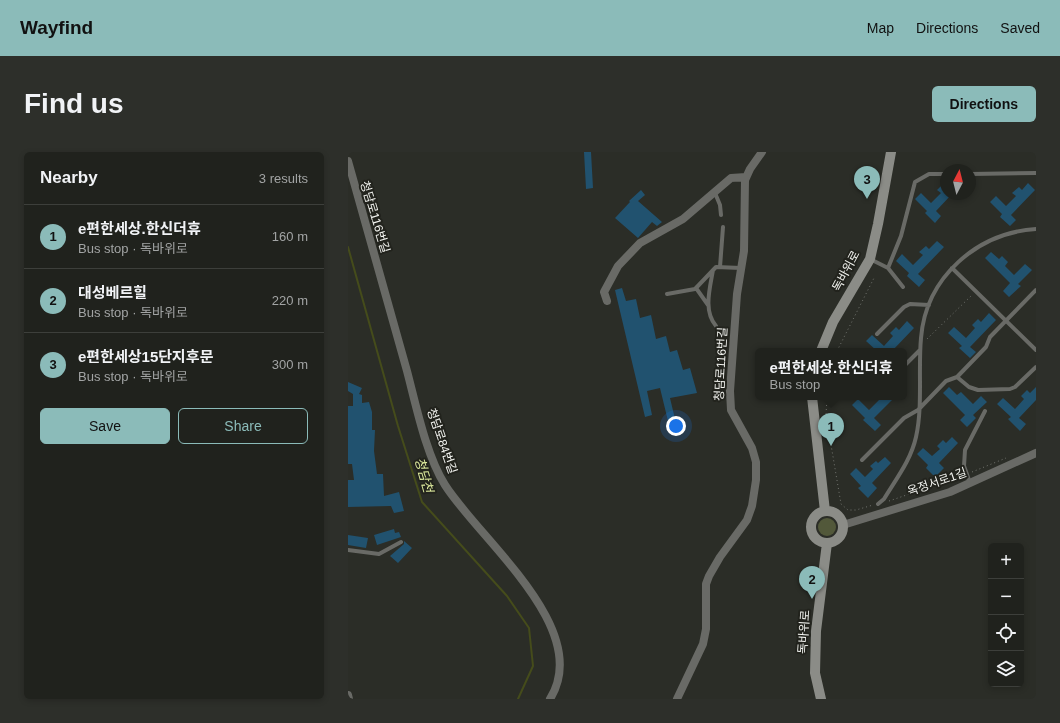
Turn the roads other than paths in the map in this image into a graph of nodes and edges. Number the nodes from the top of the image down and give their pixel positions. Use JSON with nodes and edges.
{"nodes":[{"id":1,"x":762,"y":152,"type":"edge"},
{"id":2,"x":891,"y":152,"type":"edge"},
{"id":3,"x":348,"y":161,"type":"edge"},
{"id":4,"x":348,"y":169,"type":"edge"},
{"id":5,"x":1036,"y":172,"type":"edge"},
{"id":6,"x":940,"y":174,"type":"edge"},
{"id":7,"x":976,"y":174,"type":"edge"},
{"id":8,"x":746,"y":176,"type":"junction"},
{"id":9,"x":714,"y":192,"type":"junction"},
{"id":10,"x":721,"y":215,"type":"dead end"},
{"id":11,"x":723,"y":227,"type":"dead end"},
{"id":12,"x":1036,"y":230,"type":"edge"},
{"id":13,"x":870,"y":259,"type":"junction"},
{"id":14,"x":720,"y":266,"type":"junction"},
{"id":15,"x":742,"y":268,"type":"junction"},
{"id":16,"x":888,"y":268,"type":"junction"},
{"id":17,"x":952,"y":268,"type":"junction"},
{"id":18,"x":713,"y":270,"type":"junction"},
{"id":19,"x":380,"y":272,"type":"junction"},
{"id":20,"x":903,"y":287,"type":"dead end"},
{"id":21,"x":696,"y":288,"type":"junction"},
{"id":22,"x":1036,"y":290,"type":"edge"},
{"id":23,"x":667,"y":294,"type":"dead end"},
{"id":24,"x":607,"y":301,"type":"dead end"},
{"id":25,"x":708,"y":305,"type":"junction"},
{"id":26,"x":930,"y":305,"type":"junction"},
{"id":27,"x":1006,"y":321,"type":"junction"},
{"id":28,"x":716,"y":326,"type":"dead end"},
{"id":29,"x":877,"y":334,"type":"dead end"},
{"id":30,"x":823,"y":348,"type":"edge"},
{"id":31,"x":920,"y":350,"type":"junction"},
{"id":32,"x":1036,"y":350,"type":"edge"},
{"id":33,"x":907,"y":363,"type":"edge"},
{"id":34,"x":1036,"y":367,"type":"edge"},
{"id":35,"x":957,"y":377,"type":"junction"},
{"id":36,"x":812,"y":400,"type":"edge"},
{"id":37,"x":918,"y":410,"type":"junction"},
{"id":38,"x":985,"y":411,"type":"dead end"},
{"id":39,"x":1036,"y":453,"type":"edge"},
{"id":40,"x":862,"y":460,"type":"dead end"},
{"id":41,"x":970,"y":483,"type":"junction"},
{"id":42,"x":878,"y":504,"type":"road end"},
{"id":43,"x":825,"y":511,"type":"junction"},
{"id":44,"x":843,"y":525,"type":"junction"},
{"id":45,"x":400,"y":542,"type":"dead end"},
{"id":46,"x":827,"y":543,"type":"junction"},
{"id":47,"x":348,"y":550,"type":"edge"},
{"id":48,"x":348,"y":695,"type":"edge"},
{"id":49,"x":349,"y":699,"type":"edge"},
{"id":50,"x":550,"y":699,"type":"edge"},
{"id":51,"x":677,"y":699,"type":"edge"},
{"id":52,"x":821,"y":699,"type":"edge"}],
"edges":[{"from":1,"to":8,"type":"street"},
{"from":2,"to":13,"type":"main road","name":"독바위로"},
{"from":3,"to":19,"type":"street","name":"청담로84번길"},
{"from":4,"to":19,"type":"street","name":"청담로116번길"},
{"from":5,"to":7,"type":"lane"},
{"from":6,"to":16,"type":"lane"},
{"from":8,"to":9,"type":"street"},
{"from":8,"to":15,"type":"street","name":"청담로116번길"},
{"from":9,"to":10,"type":"lane"},
{"from":9,"to":24,"type":"street"},
{"from":11,"to":14,"type":"lane"},
{"from":12,"to":17,"type":"lane"},
{"from":13,"to":16,"type":"lane"},
{"from":13,"to":30,"type":"main road","name":"독바위로"},
{"from":14,"to":15,"type":"lane"},
{"from":14,"to":18,"type":"lane"},
{"from":15,"to":51,"type":"street","name":"청담로116번길"},
{"from":16,"to":20,"type":"lane"},
{"from":17,"to":26,"type":"lane"},
{"from":17,"to":27,"type":"lane"},
{"from":18,"to":21,"type":"lane"},
{"from":18,"to":25,"type":"lane","name":"청담로116번길"},
{"from":19,"to":50,"type":"street","name":"청담로84번길"},
{"from":21,"to":23,"type":"lane"},
{"from":21,"to":25,"type":"lane","name":"청담로116번길"},
{"from":22,"to":27,"type":"lane"},
{"from":25,"to":28,"type":"lane","name":"청담로116번길"},
{"from":26,"to":29,"type":"lane"},
{"from":26,"to":31,"type":"lane"},
{"from":27,"to":32,"type":"lane"},
{"from":27,"to":35,"type":"lane"},
{"from":31,"to":33,"type":"lane"},
{"from":31,"to":37,"type":"lane"},
{"from":34,"to":35,"type":"lane"},
{"from":35,"to":37,"type":"lane"},
{"from":36,"to":43,"type":"main road"},
{"from":37,"to":40,"type":"lane"},
{"from":37,"to":42,"type":"lane"},
{"from":38,"to":41,"type":"lane"},
{"from":39,"to":41,"type":"street","name":"옥정서로1길"},
{"from":41,"to":44,"type":"street","name":"옥정서로1길"},
{"from":43,"to":44,"type":"main road"},
{"from":43,"to":46,"type":"main road"},
{"from":44,"to":46,"type":"main road"},
{"from":45,"to":47,"type":"lane"},
{"from":46,"to":52,"type":"main road","name":"독바위로"},
{"from":48,"to":49,"type":"street"}]}
